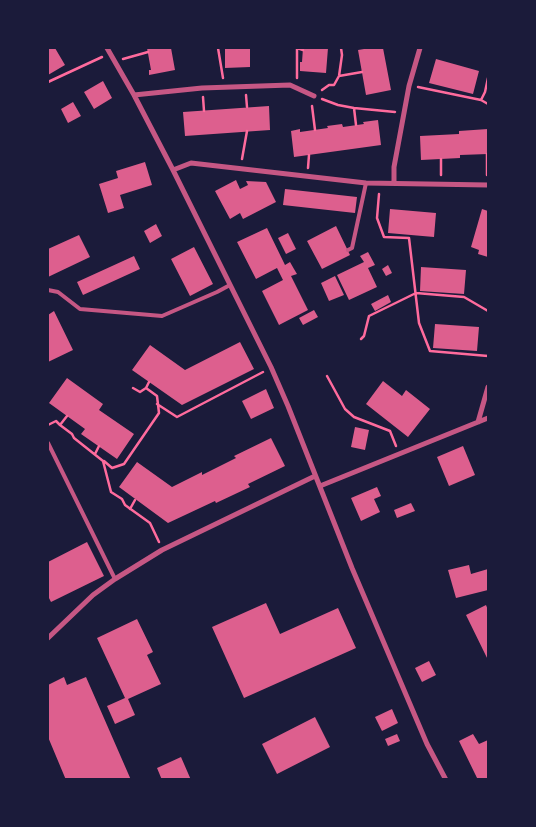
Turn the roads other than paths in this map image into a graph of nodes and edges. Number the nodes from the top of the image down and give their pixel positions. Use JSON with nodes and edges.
{"nodes":[{"id":1,"x":107,"y":48,"type":"edge"},
{"id":2,"x":420,"y":48,"type":"edge"},
{"id":3,"x":134,"y":95,"type":"junction"},
{"id":4,"x":314,"y":96,"type":"road end"},
{"id":5,"x":173,"y":170,"type":"junction"},
{"id":6,"x":366,"y":183,"type":"junction"},
{"id":7,"x":394,"y":183,"type":"junction"},
{"id":8,"x":488,"y":185,"type":"edge"},
{"id":9,"x":348,"y":250,"type":"dead end"},
{"id":10,"x":230,"y":285,"type":"junction"},
{"id":11,"x":48,"y":290,"type":"edge"},
{"id":12,"x":488,"y":387,"type":"edge"},
{"id":13,"x":488,"y":418,"type":"edge"},
{"id":14,"x":478,"y":422,"type":"junction"},
{"id":15,"x":48,"y":443,"type":"edge"},
{"id":16,"x":315,"y":476,"type":"junction"},
{"id":17,"x":320,"y":486,"type":"junction"},
{"id":18,"x":116,"y":579,"type":"junction"},
{"id":19,"x":48,"y":638,"type":"edge"},
{"id":20,"x":446,"y":780,"type":"edge"}],
"edges":[{"from":1,"to":3,"type":"street"},
{"from":2,"to":7,"type":"street"},
{"from":3,"to":4,"type":"street"},
{"from":3,"to":5,"type":"street"},
{"from":5,"to":6,"type":"street"},
{"from":5,"to":10,"type":"street"},
{"from":6,"to":7,"type":"street"},
{"from":6,"to":9,"type":"lane"},
{"from":7,"to":8,"type":"street"},
{"from":10,"to":11,"type":"lane"},
{"from":10,"to":16,"type":"street"},
{"from":12,"to":14,"type":"street"},
{"from":13,"to":14,"type":"street"},
{"from":14,"to":17,"type":"street"},
{"from":15,"to":18,"type":"lane"},
{"from":16,"to":17,"type":"street"},
{"from":16,"to":18,"type":"street"},
{"from":17,"to":20,"type":"street"},
{"from":18,"to":19,"type":"street"}]}
